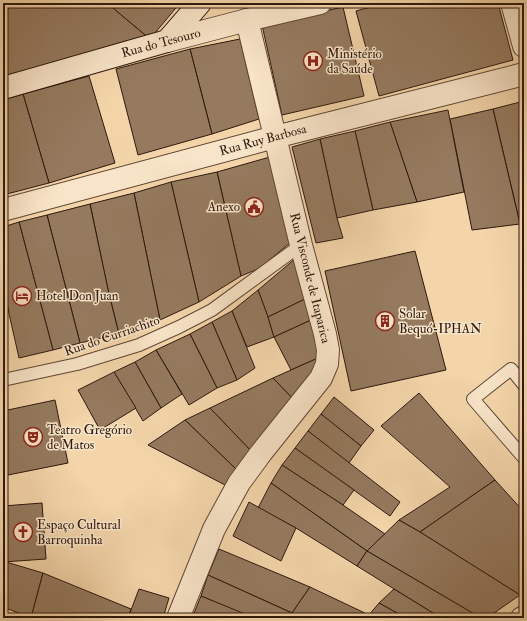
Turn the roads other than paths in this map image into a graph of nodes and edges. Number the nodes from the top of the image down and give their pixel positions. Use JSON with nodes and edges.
{"nodes":[{"id":1,"x":200,"y":3,"type":"edge"},
{"id":2,"x":320,"y":3,"type":"edge"},
{"id":3,"x":512,"y":3,"type":"edge"},
{"id":4,"x":247,"y":20,"type":"junction"},
{"id":5,"x":167,"y":41,"type":"junction"},
{"id":6,"x":524,"y":46,"type":"edge"},
{"id":7,"x":524,"y":74,"type":"edge"},
{"id":8,"x":3,"y":88,"type":"edge"},
{"id":9,"x":275,"y":137,"type":"junction"},
{"id":10,"x":3,"y":210,"type":"edge"},
{"id":11,"x":301,"y":245,"type":"junction"},
{"id":12,"x":3,"y":380,"type":"edge"},
{"id":13,"x":524,"y":385,"type":"edge"},
{"id":14,"x":524,"y":458,"type":"edge"},
{"id":15,"x":178,"y":618,"type":"edge"}],
"edges":[{"from":1,"to":5,"type":"street"},
{"from":2,"to":4,"type":"street","name":"Rua do Tesouro"},
{"from":3,"to":6,"type":"street"},
{"from":4,"to":5,"type":"street","name":"Rua do Tesouro"},
{"from":4,"to":9,"type":"street","name":"Rua Visconde de Itaparica"},
{"from":5,"to":8,"type":"street","name":"Rua do Tesouro"},
{"from":7,"to":9,"type":"street","name":"Rua Ruy Barbosa"},
{"from":9,"to":10,"type":"street","name":"Rua Ruy Barbosa"},
{"from":9,"to":11,"type":"street","name":"Rua Visconde de Itaparica"},
{"from":11,"to":12,"type":"lane","name":"Rua do Curriachito"},
{"from":11,"to":15,"type":"street","name":"Rua Visconde de Itaparica"},
{"from":13,"to":14,"type":"lane"}]}
